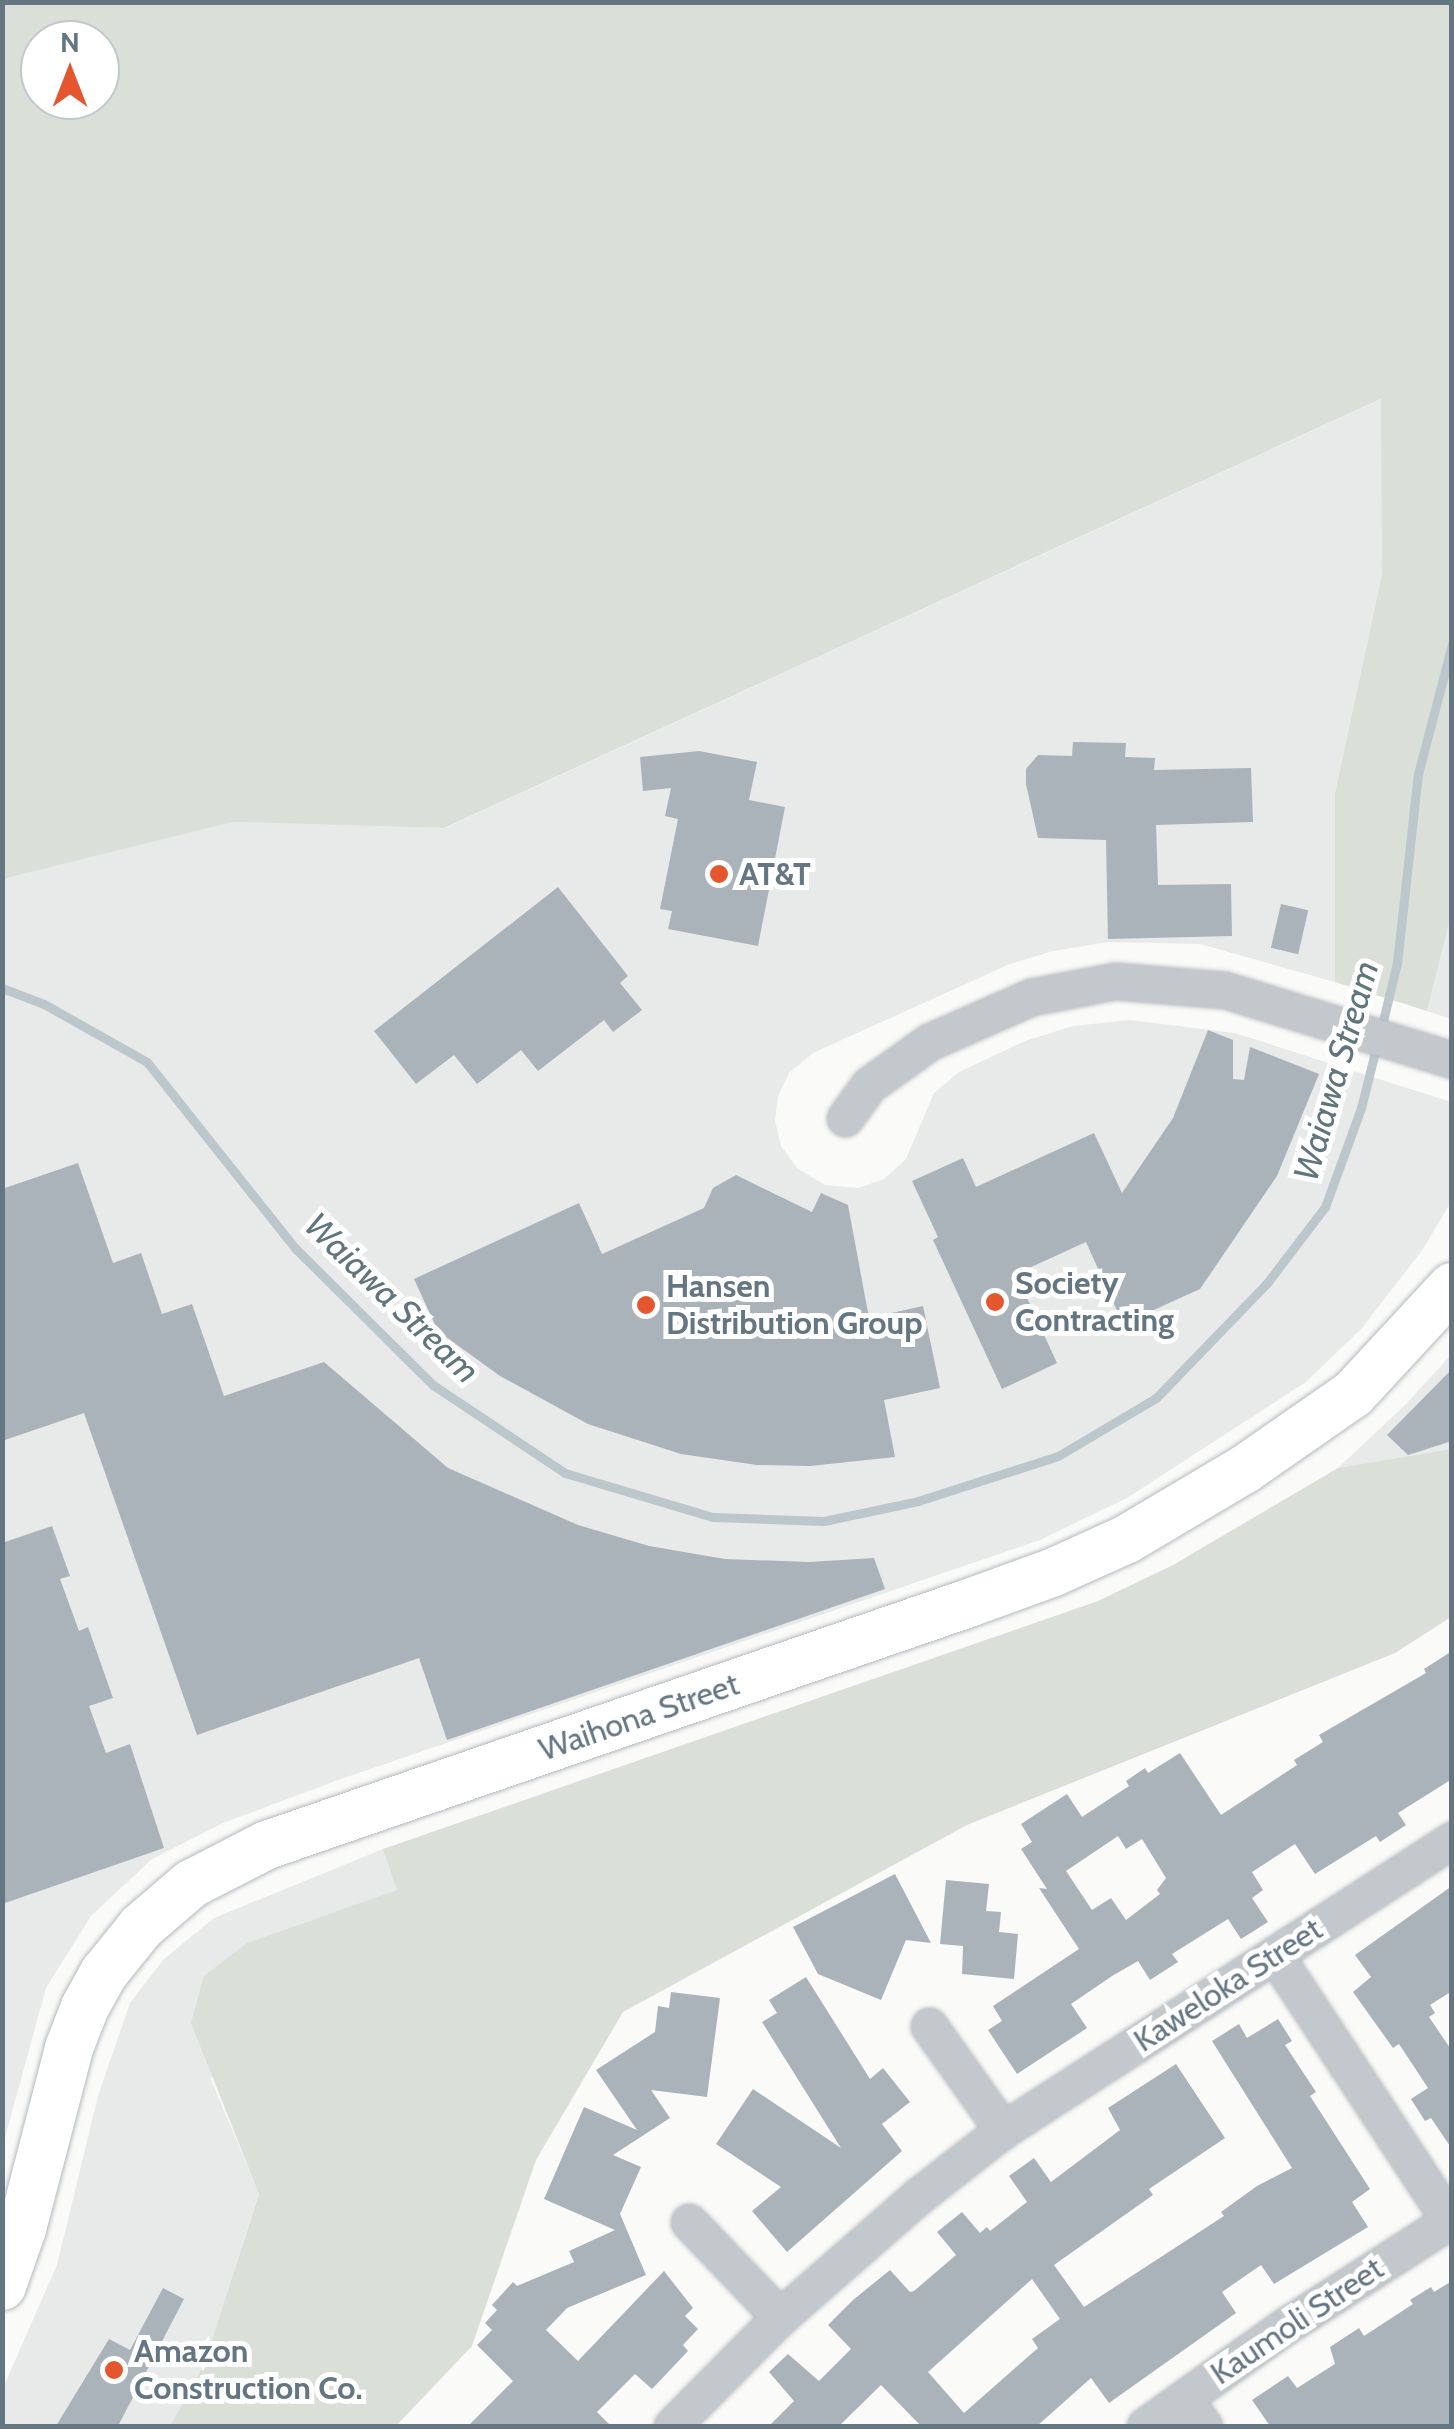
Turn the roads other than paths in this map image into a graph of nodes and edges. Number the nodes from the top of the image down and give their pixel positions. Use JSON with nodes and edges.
{"nodes":[{"id":1,"x":1449,"y":1059,"type":"edge"},
{"id":2,"x":845,"y":1118,"type":"dead end"},
{"id":3,"x":1452,"y":1287,"type":"edge"},
{"id":4,"x":1452,"y":1840,"type":"edge"},
{"id":5,"x":1274,"y":1955,"type":"junction"},
{"id":6,"x":929,"y":2026,"type":"dead end"},
{"id":7,"x":1003,"y":2130,"type":"junction"},
{"id":8,"x":1451,"y":2221,"type":"edge"},
{"id":9,"x":689,"y":2222,"type":"dead end"},
{"id":10,"x":2,"y":2286,"type":"edge"},
{"id":11,"x":780,"y":2317,"type":"junction"},
{"id":12,"x":1194,"y":2412,"type":"edge"},
{"id":13,"x":672,"y":2426,"type":"edge"},
{"id":14,"x":1145,"y":2426,"type":"edge"}],
"edges":[{"from":1,"to":2,"type":"street"},
{"from":3,"to":10,"type":"street","name":"Waihona Street"},
{"from":4,"to":5,"type":"street","name":"Kaweloka Street"},
{"from":5,"to":7,"type":"street","name":"Kaweloka Street"},
{"from":5,"to":8,"type":"street"},
{"from":6,"to":7,"type":"street"},
{"from":7,"to":11,"type":"street","name":"Kaweloka Street"},
{"from":8,"to":12,"type":"street","name":"Kaumoli Street"},
{"from":9,"to":11,"type":"street"},
{"from":11,"to":13,"type":"street","name":"Kaweloka Street"},
{"from":12,"to":14,"type":"street","name":"Kaumoli Street"}]}
